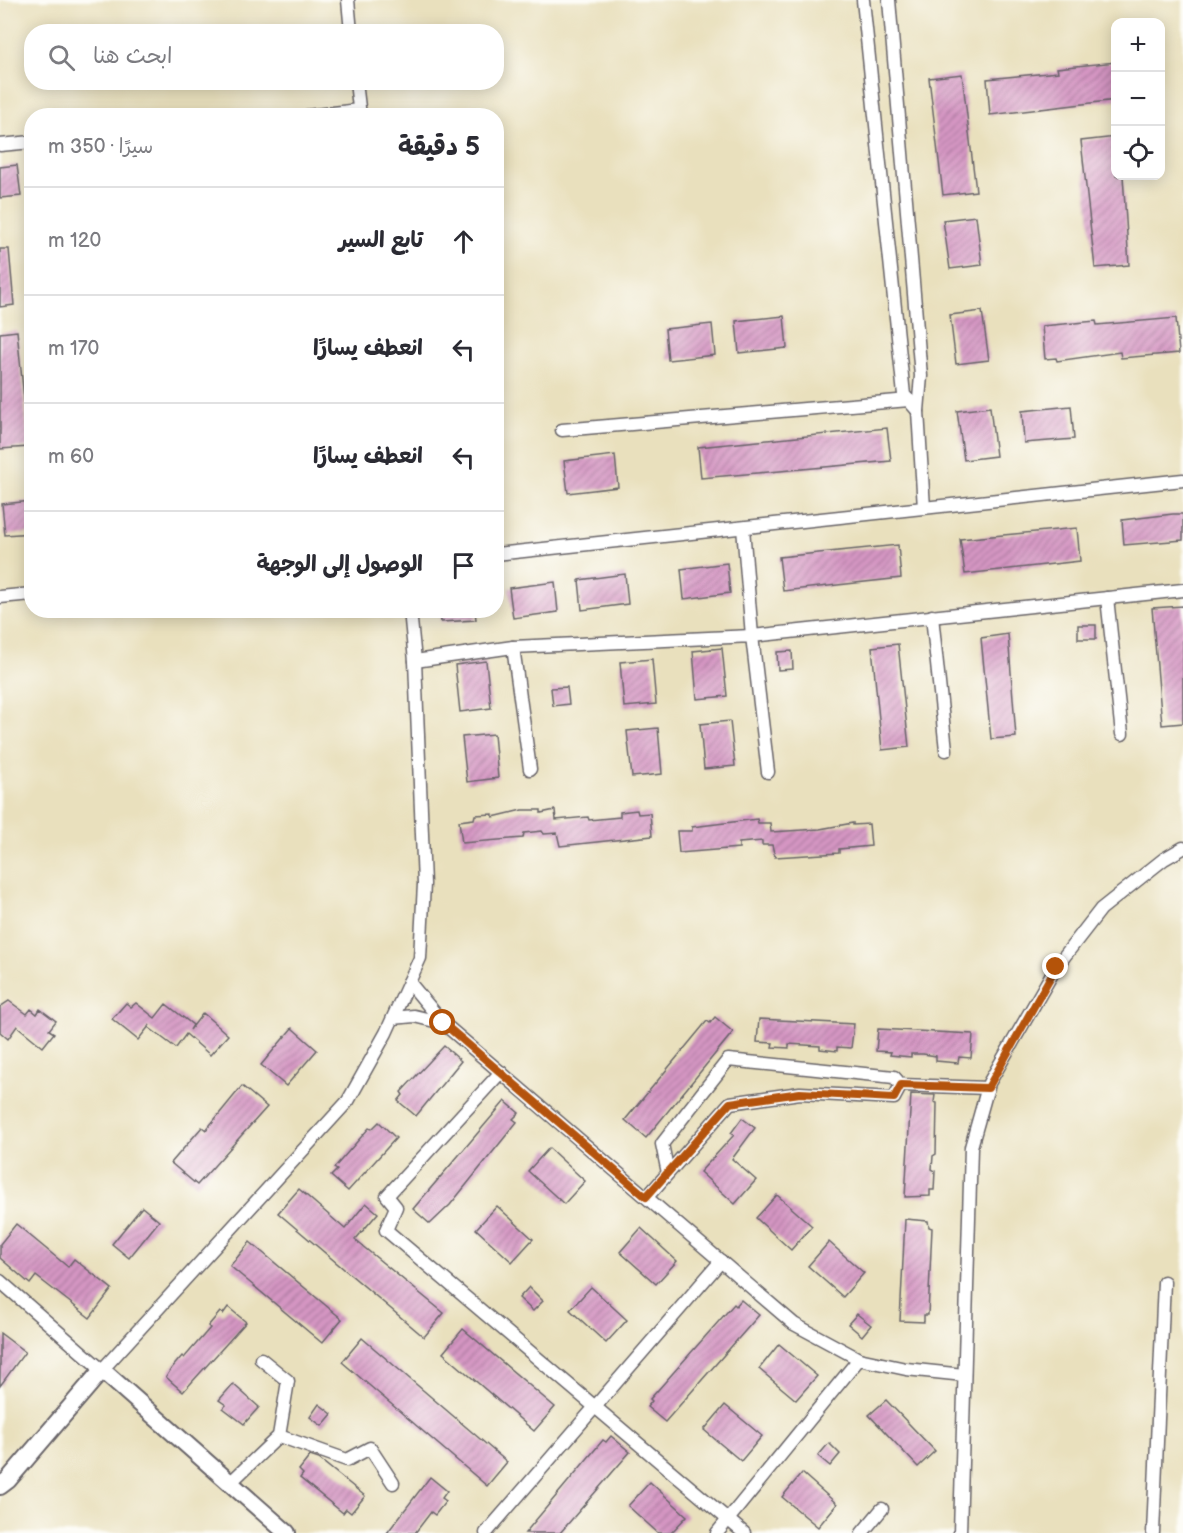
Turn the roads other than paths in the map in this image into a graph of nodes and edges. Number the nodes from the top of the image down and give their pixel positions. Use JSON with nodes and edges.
{"nodes":[{"id":1,"x":348,"y":0,"type":"edge"},
{"id":2,"x":863,"y":0,"type":"edge"},
{"id":3,"x":889,"y":0,"type":"edge"},
{"id":4,"x":350,"y":24,"type":"edge"},
{"id":5,"x":357,"y":90,"type":"edge"},
{"id":6,"x":359,"y":108,"type":"edge"},
{"id":7,"x":24,"y":143,"type":"edge"},
{"id":8,"x":0,"y":145,"type":"edge"},
{"id":9,"x":909,"y":400,"type":"junction"},
{"id":10,"x":918,"y":411,"type":"junction"},
{"id":11,"x":562,"y":430,"type":"dead end"},
{"id":12,"x":1183,"y":480,"type":"edge"},
{"id":13,"x":924,"y":508,"type":"junction"},
{"id":14,"x":743,"y":528,"type":"junction"},
{"id":15,"x":504,"y":553,"type":"edge"},
{"id":16,"x":1183,"y":590,"type":"edge"},
{"id":17,"x":24,"y":595,"type":"edge"},
{"id":18,"x":0,"y":597,"type":"edge"},
{"id":19,"x":1107,"y":598,"type":"junction"},
{"id":20,"x":932,"y":616,"type":"junction"},
{"id":21,"x":411,"y":618,"type":"edge"},
{"id":22,"x":752,"y":636,"type":"junction"},
{"id":23,"x":513,"y":647,"type":"junction"},
{"id":24,"x":414,"y":661,"type":"junction"},
{"id":25,"x":1122,"y":734,"type":"dead end"},
{"id":26,"x":946,"y":750,"type":"dead end"},
{"id":27,"x":530,"y":769,"type":"dead end"},
{"id":28,"x":768,"y":772,"type":"dead end"},
{"id":29,"x":1183,"y":848,"type":"edge"},
{"id":30,"x":410,"y":982,"type":"junction"},
{"id":31,"x":393,"y":1018,"type":"junction"},
{"id":32,"x":443,"y":1023,"type":"junction"},
{"id":33,"x":501,"y":1072,"type":"junction"},
{"id":34,"x":901,"y":1085,"type":"junction"},
{"id":35,"x":988,"y":1088,"type":"junction"},
{"id":36,"x":668,"y":1173,"type":"junction"},
{"id":37,"x":646,"y":1197,"type":"junction"},
{"id":38,"x":720,"y":1261,"type":"junction"},
{"id":39,"x":0,"y":1281,"type":"edge"},
{"id":40,"x":1164,"y":1282,"type":"dead end"},
{"id":41,"x":261,"y":1359,"type":"dead end"},
{"id":42,"x":859,"y":1359,"type":"junction"},
{"id":43,"x":102,"y":1370,"type":"junction"},
{"id":44,"x":964,"y":1376,"type":"junction"},
{"id":45,"x":596,"y":1406,"type":"junction"},
{"id":46,"x":279,"y":1436,"type":"junction"},
{"id":47,"x":230,"y":1482,"type":"junction"},
{"id":48,"x":393,"y":1483,"type":"dead end"},
{"id":49,"x":0,"y":1486,"type":"edge"},
{"id":50,"x":882,"y":1509,"type":"dead end"},
{"id":51,"x":728,"y":1520,"type":"junction"},
{"id":52,"x":287,"y":1533,"type":"edge"},
{"id":53,"x":486,"y":1533,"type":"edge"},
{"id":54,"x":717,"y":1533,"type":"edge"},
{"id":55,"x":744,"y":1533,"type":"edge"},
{"id":56,"x":862,"y":1533,"type":"edge"},
{"id":57,"x":960,"y":1533,"type":"edge"},
{"id":58,"x":1153,"y":1533,"type":"edge"}],
"edges":[{"from":1,"to":4,"type":"street"},
{"from":2,"to":9,"type":"street"},
{"from":3,"to":10,"type":"street"},
{"from":5,"to":6,"type":"street"},
{"from":7,"to":8,"type":"street"},
{"from":9,"to":10,"type":"street"},
{"from":9,"to":11,"type":"street"},
{"from":10,"to":13,"type":"street"},
{"from":12,"to":13,"type":"street"},
{"from":13,"to":14,"type":"street"},
{"from":14,"to":15,"type":"street"},
{"from":14,"to":22,"type":"street"},
{"from":16,"to":19,"type":"street"},
{"from":17,"to":18,"type":"street"},
{"from":19,"to":20,"type":"street"},
{"from":19,"to":25,"type":"street"},
{"from":20,"to":22,"type":"street"},
{"from":20,"to":26,"type":"street"},
{"from":21,"to":24,"type":"street"},
{"from":22,"to":23,"type":"street"},
{"from":22,"to":28,"type":"street"},
{"from":23,"to":24,"type":"street"},
{"from":23,"to":27,"type":"street"},
{"from":24,"to":30,"type":"street"},
{"from":29,"to":35,"type":"street"},
{"from":30,"to":31,"type":"street"},
{"from":30,"to":32,"type":"street"},
{"from":31,"to":32,"type":"street"},
{"from":31,"to":43,"type":"street"},
{"from":32,"to":33,"type":"street"},
{"from":33,"to":37,"type":"street"},
{"from":33,"to":45,"type":"street"},
{"from":34,"to":35,"type":"street"},
{"from":34,"to":36,"type":"street"},
{"from":34,"to":36,"type":"street"},
{"from":35,"to":44,"type":"street"},
{"from":36,"to":37,"type":"street"},
{"from":37,"to":38,"type":"street"},
{"from":38,"to":42,"type":"street"},
{"from":38,"to":45,"type":"street"},
{"from":39,"to":43,"type":"street"},
{"from":40,"to":58,"type":"street"},
{"from":41,"to":46,"type":"street"},
{"from":42,"to":44,"type":"street"},
{"from":42,"to":51,"type":"street"},
{"from":43,"to":47,"type":"street"},
{"from":43,"to":49,"type":"street"},
{"from":44,"to":57,"type":"street"},
{"from":45,"to":51,"type":"street"},
{"from":45,"to":53,"type":"street"},
{"from":46,"to":47,"type":"street"},
{"from":46,"to":48,"type":"street"},
{"from":47,"to":52,"type":"street"},
{"from":50,"to":56,"type":"street"},
{"from":51,"to":54,"type":"street"},
{"from":51,"to":55,"type":"street"}]}
